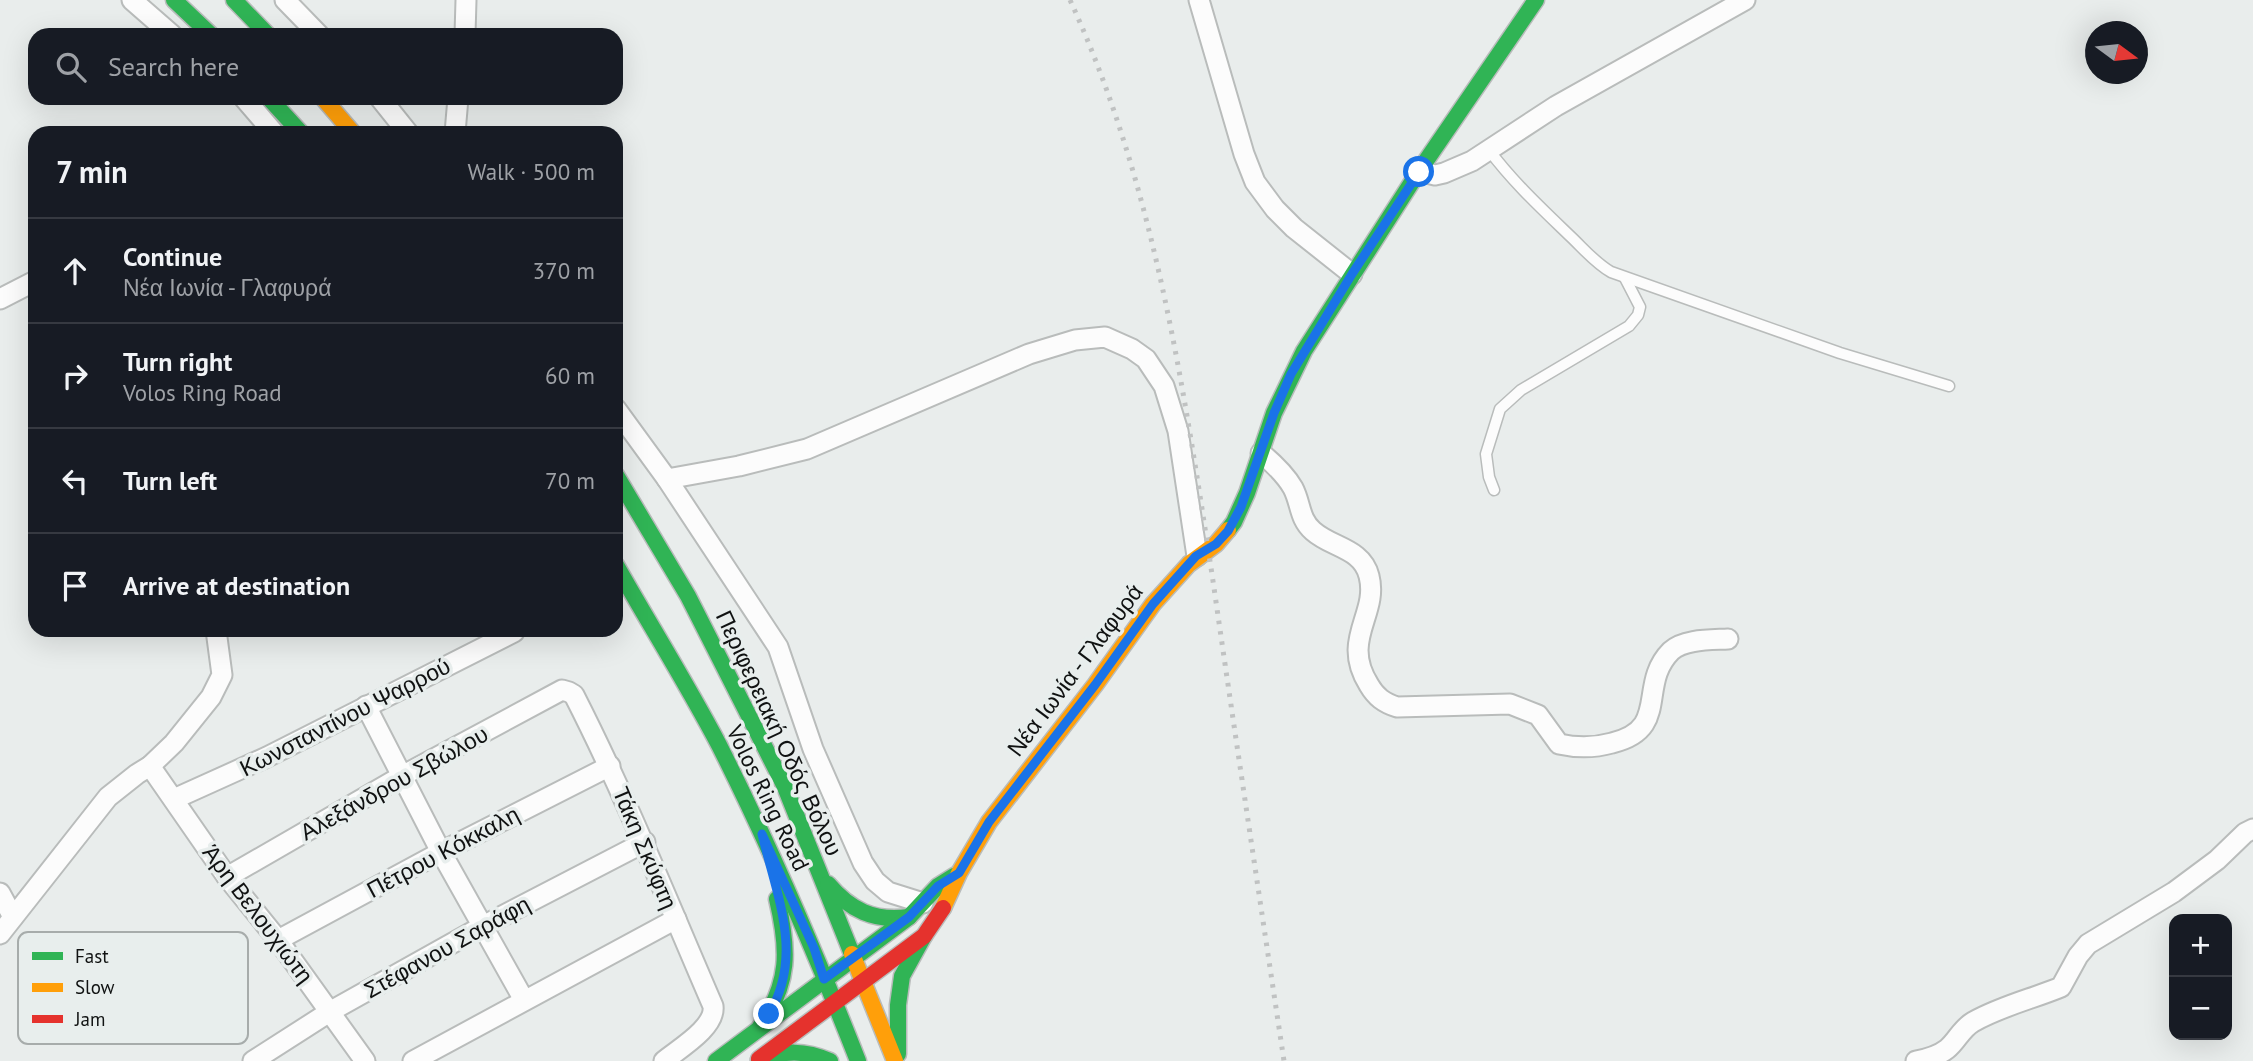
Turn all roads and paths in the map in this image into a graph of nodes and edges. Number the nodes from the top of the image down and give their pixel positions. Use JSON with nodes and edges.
{"nodes":[{"id":1,"x":132,"y":0,"type":"edge"},
{"id":2,"x":174,"y":0,"type":"edge"},
{"id":3,"x":234,"y":0,"type":"edge"},
{"id":4,"x":285,"y":0,"type":"edge"},
{"id":5,"x":466,"y":0,"type":"edge"},
{"id":6,"x":1199,"y":0,"type":"edge"},
{"id":7,"x":1536,"y":0,"type":"edge"},
{"id":8,"x":1745,"y":0,"type":"edge"},
{"id":9,"x":164,"y":28,"type":"edge"},
{"id":10,"x":204,"y":28,"type":"edge"},
{"id":11,"x":261,"y":28,"type":"edge"},
{"id":12,"x":312,"y":28,"type":"edge"},
{"id":13,"x":465,"y":28,"type":"edge"},
{"id":14,"x":250,"y":105,"type":"edge"},
{"id":15,"x":275,"y":105,"type":"edge"},
{"id":16,"x":329,"y":105,"type":"edge"},
{"id":17,"x":386,"y":105,"type":"edge"},
{"id":18,"x":457,"y":105,"type":"edge"},
{"id":19,"x":268,"y":126,"type":"edge"},
{"id":20,"x":294,"y":126,"type":"edge"},
{"id":21,"x":347,"y":126,"type":"edge"},
{"id":22,"x":402,"y":126,"type":"edge"},
{"id":23,"x":456,"y":126,"type":"edge"},
{"id":24,"x":1489,"y":150,"type":"junction"},
{"id":25,"x":1419,"y":172,"type":"junction"},
{"id":26,"x":1352,"y":274,"type":"junction"},
{"id":27,"x":1625,"y":278,"type":"junction"},
{"id":28,"x":28,"y":285,"type":"edge"},
{"id":29,"x":0,"y":299,"type":"edge"},
{"id":30,"x":1948,"y":386,"type":"dead end"},
{"id":31,"x":623,"y":419,"type":"edge"},
{"id":32,"x":1261,"y":453,"type":"junction"},
{"id":33,"x":667,"y":479,"type":"junction"},
{"id":34,"x":623,"y":487,"type":"edge"},
{"id":35,"x":1494,"y":490,"type":"dead end"},
{"id":36,"x":1196,"y":556,"type":"junction"},
{"id":37,"x":623,"y":577,"type":"edge"},
{"id":38,"x":217,"y":637,"type":"edge"},
{"id":39,"x":504,"y":637,"type":"edge"},
{"id":40,"x":1728,"y":639,"type":"dead end"},
{"id":41,"x":562,"y":691,"type":"joint"},
{"id":42,"x":366,"y":706,"type":"junction"},
{"id":43,"x":150,"y":766,"type":"junction"},
{"id":44,"x":610,"y":766,"type":"junction"},
{"id":45,"x":402,"y":776,"type":"junction"},
{"id":46,"x":174,"y":799,"type":"junction"},
{"id":47,"x":2253,"y":830,"type":"edge"},
{"id":48,"x":762,"y":834,"type":"junction"},
{"id":49,"x":645,"y":842,"type":"junction"},
{"id":50,"x":441,"y":852,"type":"junction"},
{"id":51,"x":959,"y":873,"type":"junction"},
{"id":52,"x":227,"y":877,"type":"junction"},
{"id":53,"x":822,"y":877,"type":"junction"},
{"id":54,"x":0,"y":892,"type":"edge"},
{"id":55,"x":923,"y":902,"type":"junction"},
{"id":56,"x":13,"y":917,"type":"junction"},
{"id":57,"x":909,"y":917,"type":"junction"},
{"id":58,"x":676,"y":919,"type":"junction"},
{"id":59,"x":483,"y":926,"type":"junction"},
{"id":60,"x":0,"y":934,"type":"edge"},
{"id":61,"x":924,"y":936,"type":"junction"},
{"id":62,"x":278,"y":940,"type":"junction"},
{"id":63,"x":853,"y":958,"type":"junction"},
{"id":64,"x":824,"y":979,"type":"junction"},
{"id":65,"x":862,"y":982,"type":"junction"},
{"id":66,"x":524,"y":1000,"type":"junction"},
{"id":67,"x":834,"y":1003,"type":"junction"},
{"id":68,"x":331,"y":1011,"type":"junction"},
{"id":69,"x":760,"y":1027,"type":"junction"},
{"id":70,"x":758,"y":1060,"type":"edge"},
{"id":71,"x":253,"y":1061,"type":"edge"},
{"id":72,"x":365,"y":1061,"type":"edge"},
{"id":73,"x":413,"y":1061,"type":"edge"},
{"id":74,"x":664,"y":1061,"type":"edge"},
{"id":75,"x":716,"y":1061,"type":"edge"},
{"id":76,"x":830,"y":1061,"type":"edge"},
{"id":77,"x":858,"y":1061,"type":"edge"},
{"id":78,"x":896,"y":1061,"type":"edge"},
{"id":79,"x":1916,"y":1061,"type":"edge"}],
"edges":[{"from":1,"to":9,"type":"street"},
{"from":2,"to":10,"type":"main road"},
{"from":3,"to":11,"type":"main road"},
{"from":4,"to":12,"type":"street"},
{"from":5,"to":13,"type":"street"},
{"from":6,"to":26,"type":"street"},
{"from":7,"to":25,"type":"main road","name":"Νέα Ιωνία - Γλαφυρά"},
{"from":8,"to":24,"type":"street"},
{"from":14,"to":19,"type":"street"},
{"from":15,"to":20,"type":"main road"},
{"from":16,"to":21,"type":"main road"},
{"from":17,"to":22,"type":"street"},
{"from":18,"to":23,"type":"street"},
{"from":24,"to":25,"type":"street"},
{"from":24,"to":27,"type":"lane"},
{"from":25,"to":26,"type":"main road","name":"Νέα Ιωνία - Γλαφυρά"},
{"from":26,"to":32,"type":"main road","name":"Νέα Ιωνία - Γλαφυρά"},
{"from":27,"to":30,"type":"lane"},
{"from":27,"to":35,"type":"lane"},
{"from":28,"to":29,"type":"street"},
{"from":31,"to":33,"type":"street"},
{"from":32,"to":36,"type":"main road","name":"Νέα Ιωνία - Γλαφυρά"},
{"from":32,"to":40,"type":"street"},
{"from":33,"to":36,"type":"street"},
{"from":33,"to":55,"type":"street"},
{"from":34,"to":53,"type":"main road","name":"Περιφερειακή Οδός Βόλου"},
{"from":36,"to":51,"type":"main road","name":"Νέα Ιωνία - Γλαφυρά"},
{"from":37,"to":48,"type":"main road","name":"Volos Ring Road"},
{"from":38,"to":43,"type":"street"},
{"from":39,"to":42,"type":"street","name":"Κωνσταντίνου Ψαρρού"},
{"from":41,"to":44,"type":"street","name":"Τάκη Σκύφτη"},
{"from":41,"to":45,"type":"street","name":"Αλεξάνδρου Σβώλου"},
{"from":42,"to":45,"type":"street"},
{"from":42,"to":46,"type":"street","name":"Κωνσταντίνου Ψαρρού"},
{"from":43,"to":46,"type":"street","name":"Άρη Βελουχιώτη"},
{"from":43,"to":56,"type":"street"},
{"from":44,"to":49,"type":"street","name":"Τάκη Σκύφτη"},
{"from":44,"to":50,"type":"street","name":"Πέτρου Κόκκαλη"},
{"from":45,"to":50,"type":"street"},
{"from":45,"to":52,"type":"street","name":"Αλεξάνδρου Σβώλου"},
{"from":46,"to":52,"type":"street","name":"Άρη Βελουχιώτη"},
{"from":47,"to":79,"type":"street"},
{"from":48,"to":64,"type":"main road","name":"Volos Ring Road"},
{"from":48,"to":69,"type":"main road"},
{"from":49,"to":58,"type":"street","name":"Τάκη Σκύφτη"},
{"from":49,"to":59,"type":"street","name":"Στέφανου Σαράφη"},
{"from":50,"to":59,"type":"street"},
{"from":50,"to":62,"type":"street","name":"Πέτρου Κόκκαλη"},
{"from":51,"to":55,"type":"main road","name":"Νέα Ιωνία - Γλαφυρά"},
{"from":51,"to":61,"type":"main road","name":"Νέα Ιωνία - Γλαφυρά"},
{"from":52,"to":62,"type":"street","name":"Άρη Βελουχιώτη"},
{"from":53,"to":57,"type":"main road"},
{"from":53,"to":63,"type":"main road","name":"Περιφερειακή Οδός Βόλου"},
{"from":54,"to":56,"type":"street"},
{"from":55,"to":57,"type":"main road","name":"Νέα Ιωνία - Γλαφυρά"},
{"from":56,"to":60,"type":"street"},
{"from":57,"to":63,"type":"main road","name":"Νέα Ιωνία - Γλαφυρά"},
{"from":58,"to":66,"type":"street"},
{"from":58,"to":74,"type":"street","name":"Τάκη Σκύφτη"},
{"from":59,"to":66,"type":"street"},
{"from":59,"to":68,"type":"street","name":"Στέφανου Σαράφη"},
{"from":61,"to":65,"type":"main road","name":"Νέα Ιωνία - Γλαφυρά"},
{"from":61,"to":78,"type":"main road"},
{"from":62,"to":68,"type":"street","name":"Άρη Βελουχιώτη"},
{"from":63,"to":64,"type":"main road","name":"Νέα Ιωνία - Γλαφυρά"},
{"from":63,"to":65,"type":"main road","name":"Περιφερειακή Οδός Βόλου"},
{"from":64,"to":67,"type":"main road","name":"Volos Ring Road"},
{"from":64,"to":69,"type":"main road","name":"Νέα Ιωνία - Γλαφυρά"},
{"from":65,"to":67,"type":"main road","name":"Νέα Ιωνία - Γλαφυρά"},
{"from":65,"to":78,"type":"main road","name":"Περιφερειακή Οδός Βόλου"},
{"from":66,"to":73,"type":"street"},
{"from":67,"to":70,"type":"main road","name":"Νέα Ιωνία - Γλαφυρά"},
{"from":67,"to":77,"type":"main road","name":"Volos Ring Road"},
{"from":68,"to":71,"type":"street","name":"Στέφανου Σαράφη"},
{"from":68,"to":72,"type":"street","name":"Άρη Βελουχιώτη"},
{"from":69,"to":75,"type":"main road","name":"Νέα Ιωνία - Γλαφυρά"},
{"from":70,"to":76,"type":"main road"}]}
